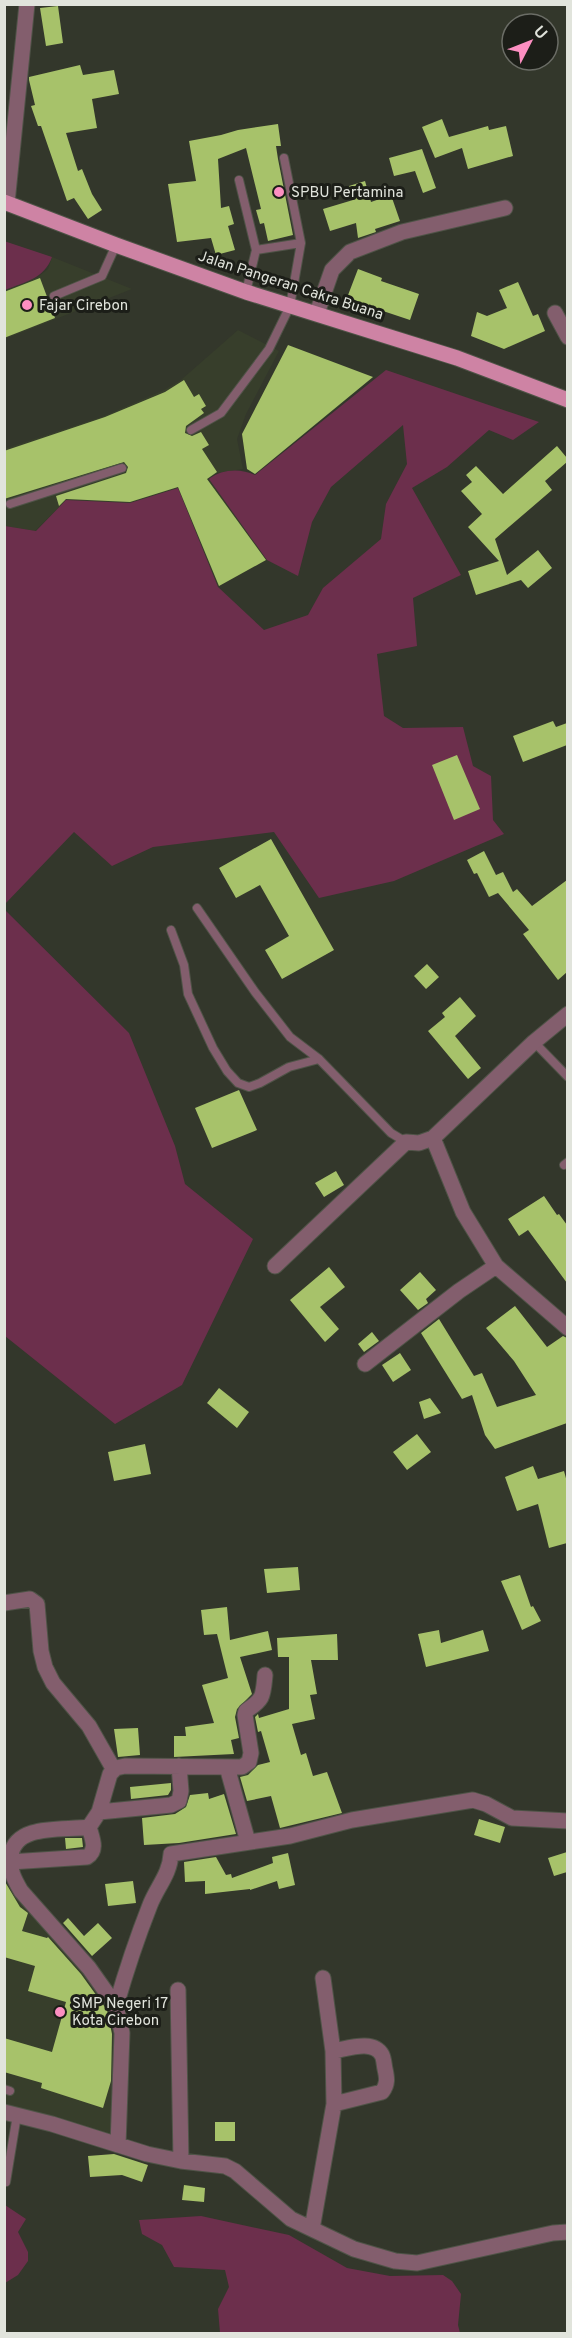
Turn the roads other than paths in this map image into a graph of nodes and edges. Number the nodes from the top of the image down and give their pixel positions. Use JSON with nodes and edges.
{"nodes":[{"id":1,"x":27,"y":4,"type":"edge"},
{"id":2,"x":284,"y":158,"type":"dead end"},
{"id":3,"x":239,"y":180,"type":"dead end"},
{"id":4,"x":6,"y":202,"type":"edge"},
{"id":5,"x":505,"y":208,"type":"dead end"},
{"id":6,"x":301,"y":243,"type":"junction"},
{"id":7,"x":256,"y":250,"type":"junction"},
{"id":8,"x":113,"y":252,"type":"junction"},
{"id":9,"x":246,"y":292,"type":"junction"},
{"id":10,"x":54,"y":296,"type":"dead end"},
{"id":11,"x":290,"y":306,"type":"junction"},
{"id":12,"x":317,"y":313,"type":"junction"},
{"id":13,"x":555,"y":313,"type":"dead end"},
{"id":14,"x":567,"y":337,"type":"edge"},
{"id":15,"x":566,"y":395,"type":"edge"},
{"id":16,"x":191,"y":430,"type":"dead end"},
{"id":17,"x":122,"y":468,"type":"dead end"},
{"id":18,"x":10,"y":504,"type":"dead end"},
{"id":19,"x":197,"y":908,"type":"dead end"},
{"id":20,"x":171,"y":930,"type":"dead end"},
{"id":21,"x":567,"y":1014,"type":"edge"},
{"id":22,"x":534,"y":1042,"type":"junction"},
{"id":23,"x":319,"y":1059,"type":"junction"},
{"id":24,"x":567,"y":1077,"type":"edge"},
{"id":25,"x":433,"y":1138,"type":"junction"},
{"id":26,"x":406,"y":1142,"type":"junction"},
{"id":27,"x":275,"y":1266,"type":"dead end"},
{"id":28,"x":496,"y":1266,"type":"junction"},
{"id":29,"x":567,"y":1328,"type":"edge"},
{"id":30,"x":365,"y":1364,"type":"dead end"},
{"id":31,"x":4,"y":1603,"type":"edge"},
{"id":32,"x":266,"y":1675,"type":"dead end"},
{"id":33,"x":179,"y":1766,"type":"junction"},
{"id":34,"x":227,"y":1767,"type":"junction"},
{"id":35,"x":114,"y":1770,"type":"junction"},
{"id":36,"x":99,"y":1812,"type":"junction"},
{"id":37,"x":567,"y":1821,"type":"edge"},
{"id":38,"x":89,"y":1827,"type":"junction"},
{"id":39,"x":248,"y":1842,"type":"junction"},
{"id":40,"x":10,"y":1862,"type":"junction"},
{"id":41,"x":322,"y":1978,"type":"dead end"},
{"id":42,"x":178,"y":1990,"type":"dead end"},
{"id":43,"x":116,"y":2006,"type":"junction"},
{"id":44,"x":333,"y":2051,"type":"junction"},
{"id":45,"x":334,"y":2104,"type":"junction"},
{"id":46,"x":11,"y":2114,"type":"edge"},
{"id":47,"x":118,"y":2145,"type":"junction"},
{"id":48,"x":181,"y":2161,"type":"junction"},
{"id":49,"x":6,"y":2182,"type":"edge"},
{"id":50,"x":312,"y":2229,"type":"junction"},
{"id":51,"x":567,"y":2232,"type":"edge"}],
"edges":[{"from":1,"to":4,"type":"street"},
{"from":2,"to":6,"type":"lane"},
{"from":3,"to":7,"type":"lane"},
{"from":4,"to":8,"type":"main road","name":"Jalan Pangeran Cakra Buana"},
{"from":5,"to":12,"type":"street"},
{"from":6,"to":7,"type":"lane"},
{"from":6,"to":11,"type":"lane"},
{"from":7,"to":9,"type":"lane"},
{"from":8,"to":9,"type":"main road","name":"Jalan Pangeran Cakra Buana"},
{"from":8,"to":10,"type":"lane"},
{"from":9,"to":11,"type":"main road","name":"Jalan Pangeran Cakra Buana"},
{"from":11,"to":12,"type":"main road","name":"Jalan Pangeran Cakra Buana"},
{"from":11,"to":16,"type":"lane"},
{"from":12,"to":15,"type":"main road","name":"Jalan Pangeran Cakra Buana"},
{"from":13,"to":14,"type":"street"},
{"from":17,"to":18,"type":"lane"},
{"from":19,"to":23,"type":"lane"},
{"from":20,"to":23,"type":"lane"},
{"from":21,"to":22,"type":"street"},
{"from":22,"to":24,"type":"lane"},
{"from":22,"to":25,"type":"street"},
{"from":23,"to":26,"type":"lane"},
{"from":25,"to":26,"type":"street"},
{"from":25,"to":28,"type":"street"},
{"from":26,"to":27,"type":"street"},
{"from":28,"to":29,"type":"street"},
{"from":28,"to":30,"type":"street"},
{"from":31,"to":35,"type":"street"},
{"from":32,"to":34,"type":"street"},
{"from":33,"to":34,"type":"street"},
{"from":33,"to":35,"type":"street"},
{"from":33,"to":36,"type":"street"},
{"from":34,"to":39,"type":"street"},
{"from":35,"to":36,"type":"street"},
{"from":36,"to":38,"type":"street"},
{"from":37,"to":39,"type":"street"},
{"from":38,"to":40,"type":"street"},
{"from":38,"to":40,"type":"street"},
{"from":39,"to":43,"type":"street"},
{"from":40,"to":43,"type":"street"},
{"from":41,"to":44,"type":"street"},
{"from":42,"to":48,"type":"street"},
{"from":43,"to":47,"type":"street"},
{"from":44,"to":45,"type":"street"},
{"from":44,"to":45,"type":"street"},
{"from":45,"to":50,"type":"street"},
{"from":46,"to":47,"type":"street"},
{"from":46,"to":49,"type":"lane"},
{"from":47,"to":48,"type":"street"},
{"from":48,"to":50,"type":"street"},
{"from":50,"to":51,"type":"street"}]}
